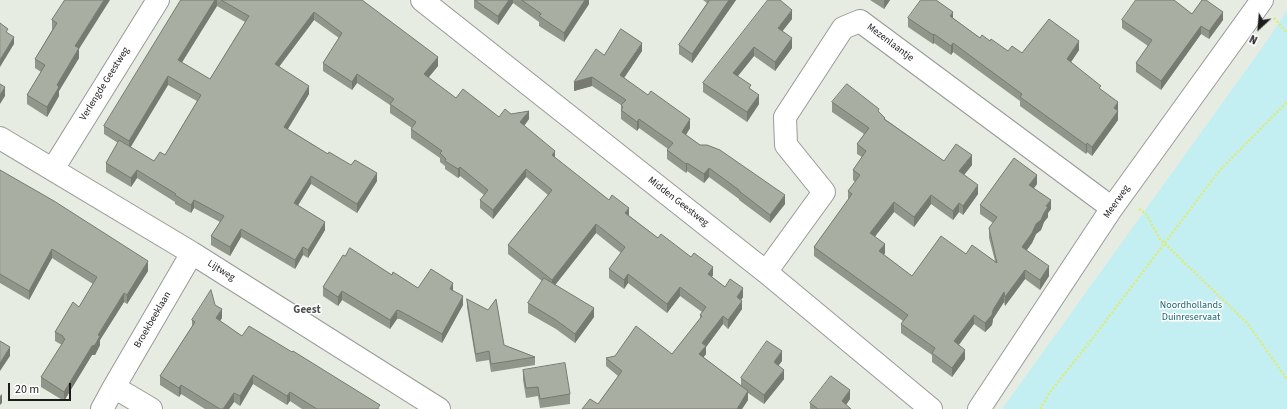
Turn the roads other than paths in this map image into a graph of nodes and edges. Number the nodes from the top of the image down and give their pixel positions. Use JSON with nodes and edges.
{"nodes":[{"id":1,"x":158,"y":0,"type":"edge"},
{"id":2,"x":422,"y":0,"type":"edge"},
{"id":3,"x":1261,"y":0,"type":"edge"},
{"id":4,"x":0,"y":138,"type":"edge"},
{"id":5,"x":53,"y":169,"type":"junction"},
{"id":6,"x":1116,"y":202,"type":"junction"},
{"id":7,"x":192,"y":253,"type":"junction"},
{"id":8,"x":766,"y":272,"type":"junction"},
{"id":9,"x":114,"y":387,"type":"junction"},
{"id":10,"x":102,"y":409,"type":"edge"},
{"id":11,"x":151,"y":409,"type":"edge"},
{"id":12,"x":439,"y":409,"type":"edge"},
{"id":13,"x":931,"y":409,"type":"edge"},
{"id":14,"x":979,"y":409,"type":"edge"}],
"edges":[{"from":1,"to":5,"type":"street","name":"Verlengde Geestweg"},
{"from":2,"to":8,"type":"street","name":"Midden Geestweg"},
{"from":3,"to":6,"type":"street","name":"Meerweg"},
{"from":4,"to":5,"type":"street","name":"Lijtweg"},
{"from":5,"to":7,"type":"street","name":"Lijtweg"},
{"from":6,"to":8,"type":"street","name":"Mezenlaantje"},
{"from":6,"to":14,"type":"street","name":"Meerweg"},
{"from":7,"to":9,"type":"street","name":"Broekbeeklaan"},
{"from":7,"to":12,"type":"street","name":"Lijtweg"},
{"from":8,"to":13,"type":"street","name":"Midden Geestweg"},
{"from":9,"to":10,"type":"street","name":"Broekbeeklaan"},
{"from":9,"to":11,"type":"street"}]}
